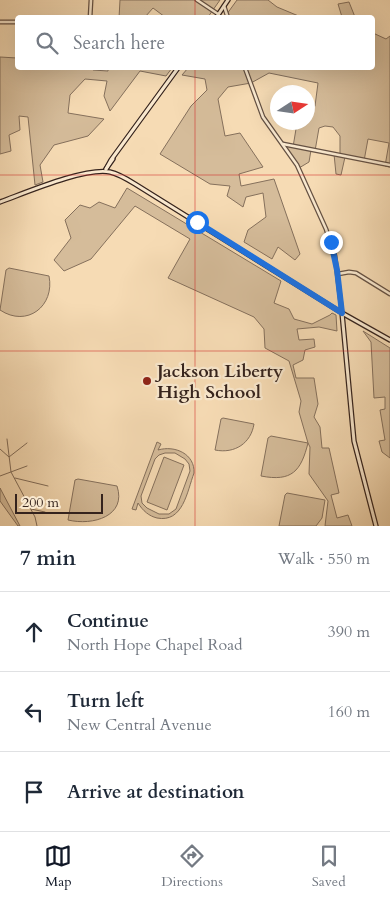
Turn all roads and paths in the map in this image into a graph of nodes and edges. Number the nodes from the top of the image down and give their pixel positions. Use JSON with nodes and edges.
{"nodes":[{"id":1,"x":91,"y":0,"type":"edge"},
{"id":2,"x":197,"y":0,"type":"edge"},
{"id":3,"x":228,"y":0,"type":"edge"},
{"id":4,"x":224,"y":6,"type":"junction"},
{"id":5,"x":90,"y":15,"type":"edge"},
{"id":6,"x":216,"y":15,"type":"edge"},
{"id":7,"x":218,"y":15,"type":"edge"},
{"id":8,"x":227,"y":15,"type":"edge"},
{"id":9,"x":0,"y":22,"type":"edge"},
{"id":10,"x":15,"y":22,"type":"edge"},
{"id":11,"x":177,"y":70,"type":"edge"},
{"id":12,"x":246,"y":70,"type":"edge"},
{"id":13,"x":283,"y":144,"type":"junction"},
{"id":14,"x":390,"y":165,"type":"edge"},
{"id":15,"x":106,"y":170,"type":"junction"},
{"id":16,"x":0,"y":202,"type":"edge"},
{"id":17,"x":338,"y":274,"type":"junction"},
{"id":18,"x":390,"y":294,"type":"edge"},
{"id":19,"x":342,"y":313,"type":"junction"},
{"id":20,"x":390,"y":340,"type":"edge"},
{"id":21,"x":376,"y":526,"type":"edge"}],
"edges":[{"from":1,"to":5,"type":"street"},
{"from":2,"to":6,"type":"street"},
{"from":3,"to":4,"type":"main road"},
{"from":4,"to":7,"type":"main road"},
{"from":4,"to":8,"type":"street"},
{"from":9,"to":10,"type":"street"},
{"from":11,"to":15,"type":"main road"},
{"from":12,"to":13,"type":"street"},
{"from":13,"to":14,"type":"street"},
{"from":13,"to":17,"type":"street"},
{"from":15,"to":16,"type":"main road"},
{"from":15,"to":19,"type":"main road"},
{"from":17,"to":18,"type":"street"},
{"from":17,"to":19,"type":"street"},
{"from":19,"to":20,"type":"main road"},
{"from":19,"to":21,"type":"main road"}]}
